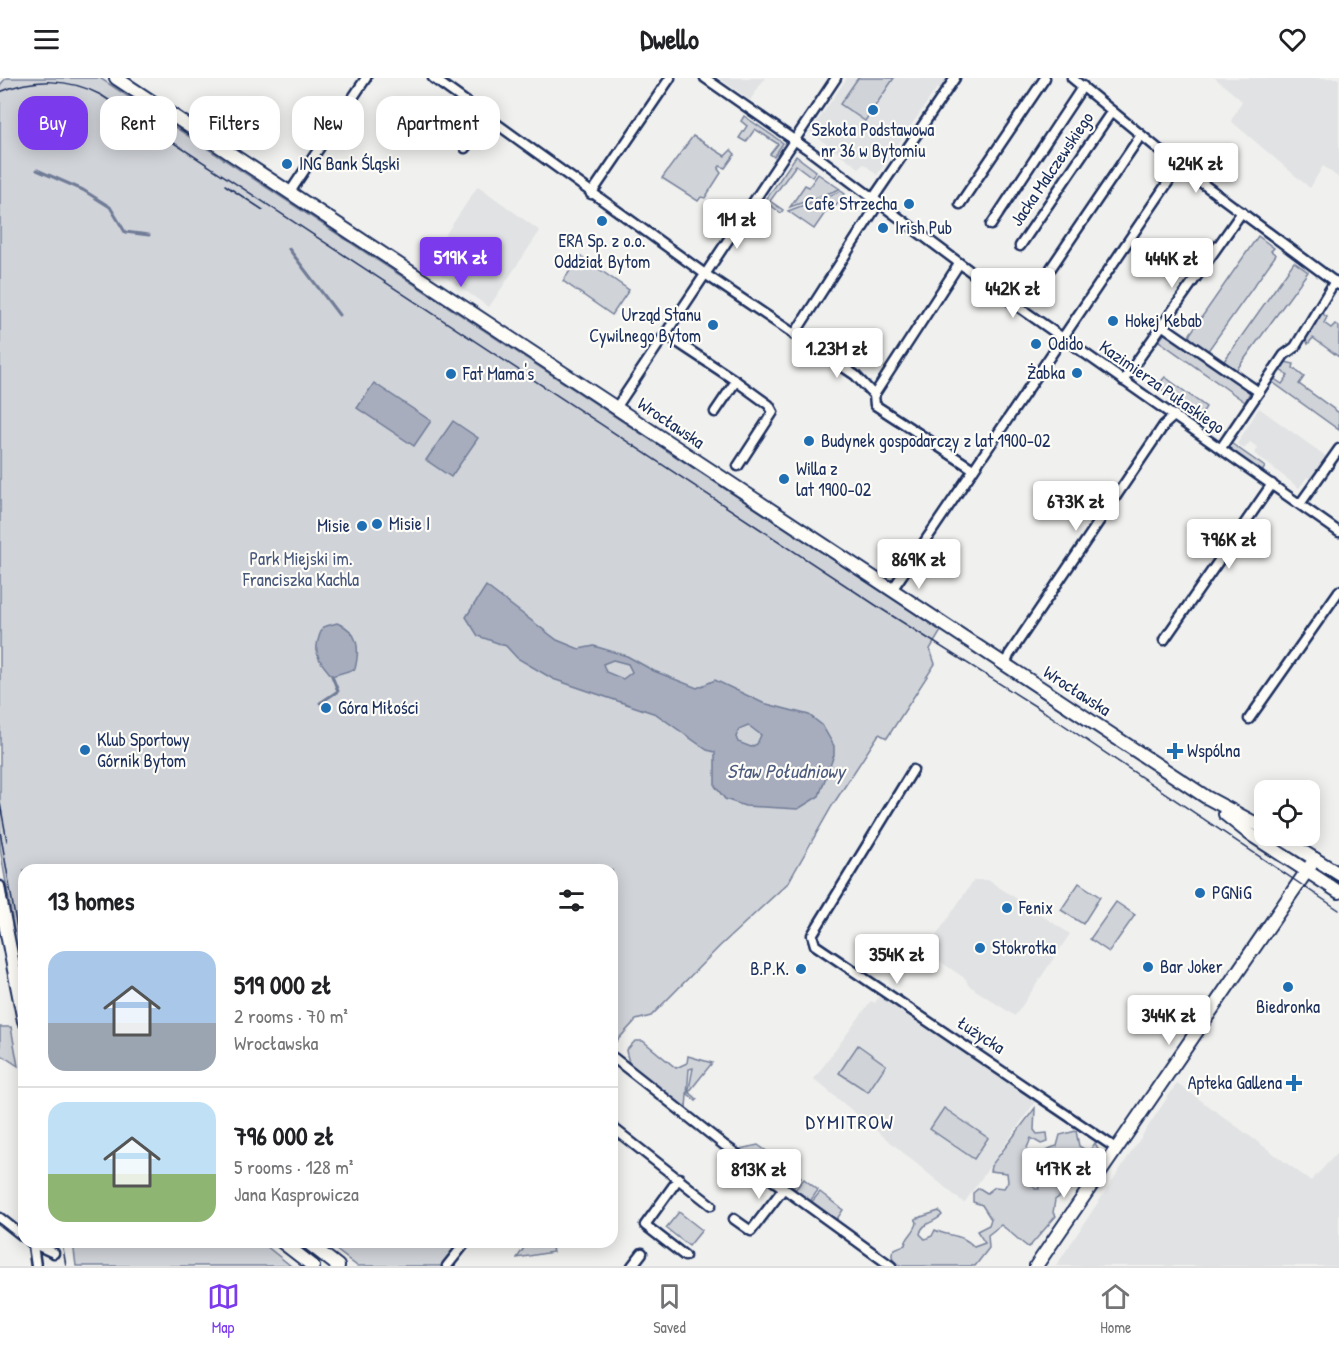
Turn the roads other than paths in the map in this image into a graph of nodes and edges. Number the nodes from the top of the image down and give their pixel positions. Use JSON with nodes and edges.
{"nodes":[{"id":1,"x":116,"y":78,"type":"edge"},
{"id":2,"x":366,"y":78,"type":"edge"},
{"id":3,"x":433,"y":78,"type":"edge"},
{"id":4,"x":670,"y":78,"type":"edge"},
{"id":5,"x":705,"y":78,"type":"edge"},
{"id":6,"x":836,"y":78,"type":"edge"},
{"id":7,"x":955,"y":78,"type":"edge"},
{"id":8,"x":1045,"y":78,"type":"edge"},
{"id":9,"x":1072,"y":78,"type":"edge"},
{"id":10,"x":1083,"y":86,"type":"junction"},
{"id":11,"x":457,"y":96,"type":"edge"},
{"id":12,"x":1112,"y":111,"type":"junction"},
{"id":13,"x":500,"y":128,"type":"edge"},
{"id":14,"x":1141,"y":135,"type":"junction"},
{"id":15,"x":795,"y":141,"type":"junction"},
{"id":16,"x":1179,"y":166,"type":"junction"},
{"id":17,"x":290,"y":192,"type":"junction"},
{"id":18,"x":591,"y":194,"type":"junction"},
{"id":19,"x":875,"y":202,"type":"junction"},
{"id":20,"x":960,"y":204,"type":"dead end"},
{"id":21,"x":1242,"y":212,"type":"junction"},
{"id":22,"x":990,"y":225,"type":"dead end"},
{"id":23,"x":1020,"y":246,"type":"dead end"},
{"id":24,"x":959,"y":264,"type":"junction"},
{"id":25,"x":1051,"y":268,"type":"dead end"},
{"id":26,"x":705,"y":274,"type":"junction"},
{"id":27,"x":1337,"y":283,"type":"edge"},
{"id":28,"x":1163,"y":326,"type":"junction"},
{"id":29,"x":665,"y":334,"type":"junction"},
{"id":30,"x":794,"y":335,"type":"junction"},
{"id":31,"x":1064,"y":339,"type":"junction"},
{"id":32,"x":736,"y":381,"type":"junction"},
{"id":33,"x":1123,"y":381,"type":"junction"},
{"id":34,"x":1259,"y":392,"type":"junction"},
{"id":35,"x":874,"y":395,"type":"junction"},
{"id":36,"x":616,"y":408,"type":"junction"},
{"id":37,"x":716,"y":412,"type":"dead end"},
{"id":38,"x":1174,"y":416,"type":"junction"},
{"id":39,"x":1221,"y":448,"type":"junction"},
{"id":40,"x":1339,"y":450,"type":"edge"},
{"id":41,"x":738,"y":466,"type":"dead end"},
{"id":42,"x":973,"y":469,"type":"junction"},
{"id":43,"x":1272,"y":484,"type":"junction"},
{"id":44,"x":1300,"y":504,"type":"junction"},
{"id":45,"x":1339,"y":532,"type":"edge"},
{"id":46,"x":892,"y":590,"type":"junction"},
{"id":47,"x":1339,"y":591,"type":"edge"},
{"id":48,"x":1164,"y":640,"type":"dead end"},
{"id":49,"x":1005,"y":666,"type":"junction"},
{"id":50,"x":1249,"y":719,"type":"dead end"},
{"id":51,"x":913,"y":770,"type":"dead end"},
{"id":52,"x":1206,"y":797,"type":"junction"},
{"id":53,"x":1254,"y":823,"type":"edge"},
{"id":54,"x":1295,"y":846,"type":"edge"},
{"id":55,"x":1316,"y":859,"type":"junction"},
{"id":56,"x":1307,"y":871,"type":"junction"},
{"id":57,"x":1339,"y":874,"type":"edge"},
{"id":58,"x":1339,"y":892,"type":"edge"},
{"id":59,"x":1,"y":894,"type":"edge"},
{"id":60,"x":18,"y":988,"type":"edge"},
{"id":61,"x":618,"y":1063,"type":"edge"},
{"id":62,"x":618,"y":1132,"type":"edge"},
{"id":63,"x":1117,"y":1149,"type":"junction"},
{"id":64,"x":679,"y":1178,"type":"junction"},
{"id":65,"x":784,"y":1188,"type":"junction"},
{"id":66,"x":711,"y":1205,"type":"dead end"},
{"id":67,"x":0,"y":1218,"type":"edge"},
{"id":68,"x":734,"y":1219,"type":"dead end"},
{"id":69,"x":18,"y":1232,"type":"edge"},
{"id":70,"x":33,"y":1248,"type":"edge"},
{"id":71,"x":43,"y":1248,"type":"edge"},
{"id":72,"x":290,"y":1248,"type":"edge"},
{"id":73,"x":315,"y":1248,"type":"edge"},
{"id":74,"x":461,"y":1248,"type":"edge"},
{"id":75,"x":54,"y":1253,"type":"dead end"},
{"id":76,"x":642,"y":1253,"type":"dead end"},
{"id":77,"x":685,"y":1256,"type":"dead end"},
{"id":78,"x":36,"y":1266,"type":"edge"},
{"id":79,"x":313,"y":1266,"type":"edge"},
{"id":80,"x":338,"y":1266,"type":"edge"},
{"id":81,"x":447,"y":1266,"type":"edge"},
{"id":82,"x":632,"y":1266,"type":"edge"},
{"id":83,"x":891,"y":1266,"type":"edge"},
{"id":84,"x":1036,"y":1266,"type":"edge"}],
"edges":[{"from":1,"to":17,"type":"main road","name":"Wrocławska"},
{"from":2,"to":17,"type":"street"},
{"from":3,"to":11,"type":"street"},
{"from":4,"to":18,"type":"street"},
{"from":5,"to":15,"type":"street","name":"Kazimierza Pułaskiego"},
{"from":6,"to":15,"type":"street"},
{"from":7,"to":19,"type":"street"},
{"from":8,"to":20,"type":"street"},
{"from":9,"to":10,"type":"street"},
{"from":10,"to":12,"type":"street"},
{"from":10,"to":22,"type":"street"},
{"from":12,"to":14,"type":"street"},
{"from":12,"to":23,"type":"street","name":"Jacka Malczewskiego"},
{"from":13,"to":18,"type":"street"},
{"from":14,"to":16,"type":"street"},
{"from":14,"to":25,"type":"street"},
{"from":15,"to":19,"type":"street","name":"Kazimierza Pułaskiego"},
{"from":15,"to":26,"type":"street"},
{"from":16,"to":21,"type":"street"},
{"from":16,"to":31,"type":"street"},
{"from":17,"to":36,"type":"main road","name":"Wrocławska"},
{"from":18,"to":26,"type":"street"},
{"from":19,"to":24,"type":"street","name":"Kazimierza Pułaskiego"},
{"from":19,"to":30,"type":"street"},
{"from":21,"to":27,"type":"street"},
{"from":21,"to":28,"type":"street"},
{"from":24,"to":31,"type":"street","name":"Kazimierza Pułaskiego"},
{"from":24,"to":35,"type":"street"},
{"from":26,"to":29,"type":"street"},
{"from":26,"to":30,"type":"street"},
{"from":27,"to":34,"type":"street"},
{"from":28,"to":33,"type":"street"},
{"from":28,"to":34,"type":"street"},
{"from":29,"to":32,"type":"street"},
{"from":29,"to":36,"type":"street"},
{"from":30,"to":35,"type":"street"},
{"from":31,"to":33,"type":"street","name":"Kazimierza Pułaskiego"},
{"from":31,"to":42,"type":"street"},
{"from":32,"to":37,"type":"street"},
{"from":32,"to":41,"type":"street"},
{"from":33,"to":38,"type":"street","name":"Kazimierza Pułaskiego"},
{"from":34,"to":39,"type":"street"},
{"from":35,"to":42,"type":"street"},
{"from":36,"to":46,"type":"main road","name":"Wrocławska"},
{"from":38,"to":39,"type":"street","name":"Kazimierza Pułaskiego"},
{"from":38,"to":49,"type":"street"},
{"from":39,"to":43,"type":"street","name":"Kazimierza Pułaskiego"},
{"from":40,"to":44,"type":"street"},
{"from":42,"to":46,"type":"street"},
{"from":43,"to":44,"type":"street","name":"Kazimierza Pułaskiego"},
{"from":43,"to":48,"type":"street"},
{"from":44,"to":45,"type":"street","name":"Kazimierza Pułaskiego"},
{"from":46,"to":49,"type":"main road","name":"Wrocławska"},
{"from":47,"to":50,"type":"street"},
{"from":49,"to":52,"type":"main road","name":"Wrocławska"},
{"from":51,"to":63,"type":"street","name":"Łużycka"},
{"from":52,"to":53,"type":"main road","name":"Wrocławska"},
{"from":52,"to":56,"type":"main road","name":"Wrocławska"},
{"from":54,"to":55,"type":"main road"},
{"from":55,"to":56,"type":"main road"},
{"from":55,"to":57,"type":"main road"},
{"from":56,"to":58,"type":"main road","name":"Wrocławska"},
{"from":56,"to":63,"type":"main road"},
{"from":59,"to":60,"type":"main road"},
{"from":61,"to":65,"type":"street"},
{"from":62,"to":64,"type":"street"},
{"from":63,"to":84,"type":"main road"},
{"from":64,"to":66,"type":"street"},
{"from":64,"to":77,"type":"street"},
{"from":65,"to":68,"type":"street"},
{"from":65,"to":83,"type":"street"},
{"from":67,"to":69,"type":"street"},
{"from":70,"to":78,"type":"street"},
{"from":71,"to":75,"type":"street"},
{"from":72,"to":79,"type":"main road"},
{"from":73,"to":80,"type":"main road"},
{"from":74,"to":81,"type":"street"},
{"from":76,"to":82,"type":"street"}]}
